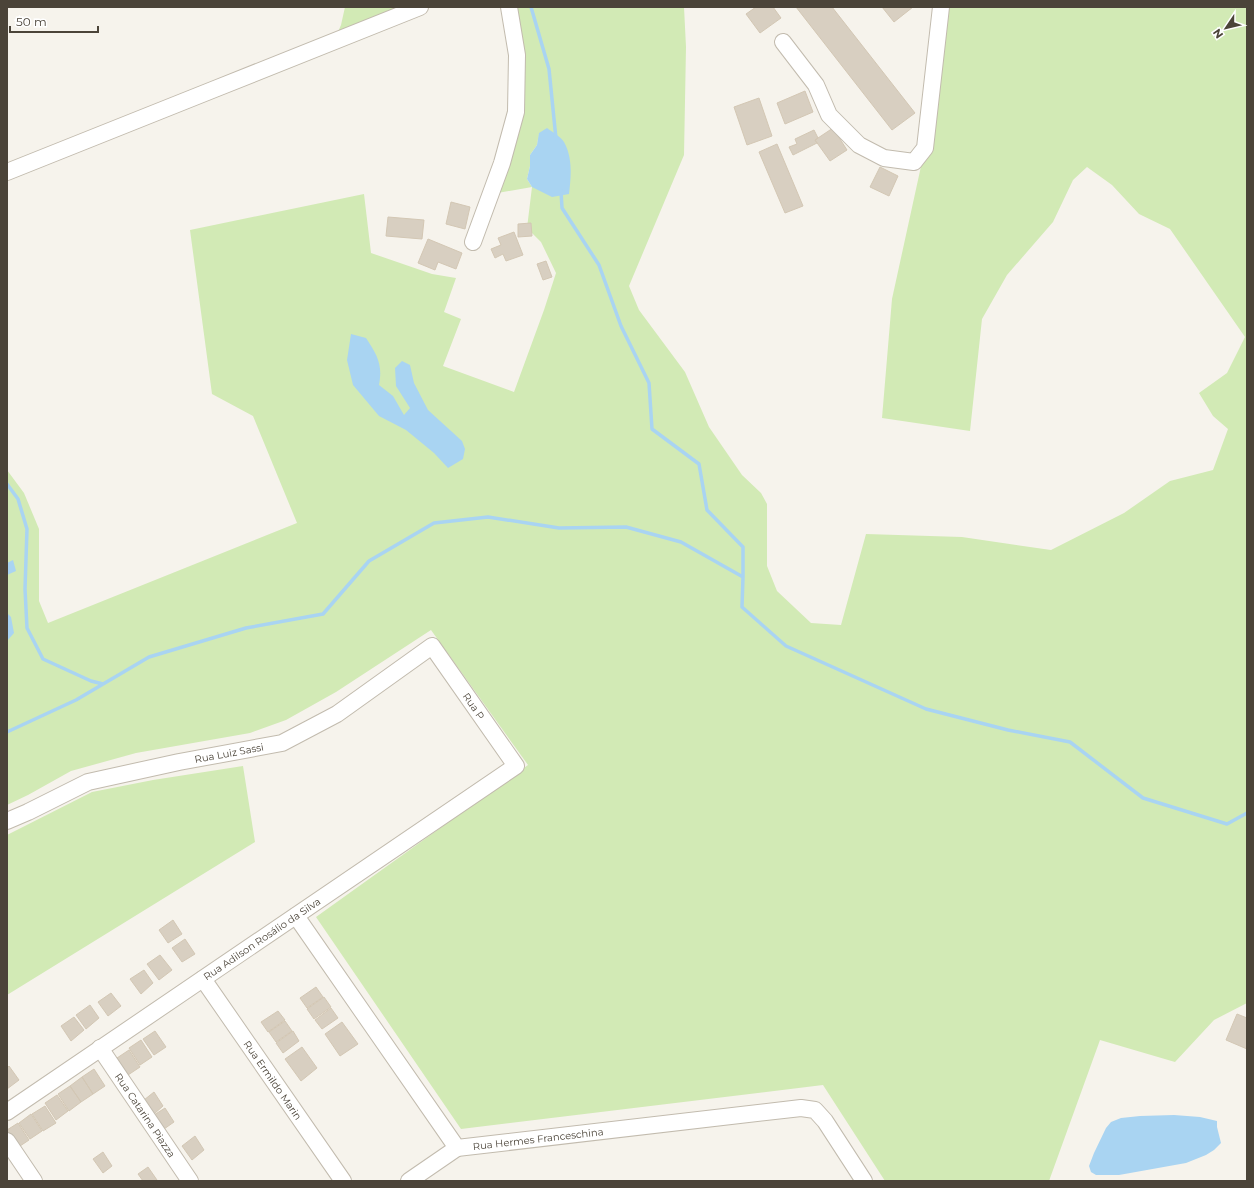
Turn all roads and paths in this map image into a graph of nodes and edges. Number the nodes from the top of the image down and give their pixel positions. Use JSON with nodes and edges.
{"nodes":[{"id":1,"x":420,"y":7,"type":"edge"},
{"id":2,"x":509,"y":7,"type":"edge"},
{"id":3,"x":941,"y":7,"type":"edge"},
{"id":4,"x":783,"y":42,"type":"dead end"},
{"id":5,"x":7,"y":172,"type":"edge"},
{"id":6,"x":473,"y":242,"type":"dead end"},
{"id":7,"x":432,"y":646,"type":"joint"},
{"id":8,"x":516,"y":766,"type":"joint"},
{"id":9,"x":7,"y":820,"type":"edge"},
{"id":10,"x":296,"y":916,"type":"junction"},
{"id":11,"x":203,"y":979,"type":"junction"},
{"id":12,"x":100,"y":1048,"type":"junction"},
{"id":13,"x":7,"y":1112,"type":"edge"},
{"id":14,"x":7,"y":1141,"type":"edge"},
{"id":15,"x":457,"y":1148,"type":"junction"},
{"id":16,"x":34,"y":1181,"type":"edge"},
{"id":17,"x":190,"y":1181,"type":"edge"},
{"id":18,"x":343,"y":1181,"type":"edge"},
{"id":19,"x":408,"y":1181,"type":"edge"},
{"id":20,"x":864,"y":1181,"type":"edge"}],
"edges":[{"from":1,"to":5,"type":"street"},
{"from":2,"to":6,"type":"street"},
{"from":3,"to":4,"type":"street"},
{"from":7,"to":8,"type":"street","name":"Rua P"},
{"from":7,"to":9,"type":"street","name":"Rua Luiz Sassi"},
{"from":8,"to":10,"type":"street","name":"Rua Adilson Rosálio da Silva"},
{"from":10,"to":11,"type":"street","name":"Rua Adilson Rosálio da Silva"},
{"from":10,"to":15,"type":"street"},
{"from":11,"to":12,"type":"street","name":"Rua Adilson Rosálio da Silva"},
{"from":11,"to":18,"type":"street","name":"Rua Ermildo Marin"},
{"from":12,"to":13,"type":"street","name":"Rua Adilson Rosálio da Silva"},
{"from":12,"to":17,"type":"street","name":"Rua Catarina Piazza"},
{"from":14,"to":16,"type":"street"},
{"from":15,"to":19,"type":"street"},
{"from":15,"to":20,"type":"street","name":"Rua Hermes Franceschina"}]}
